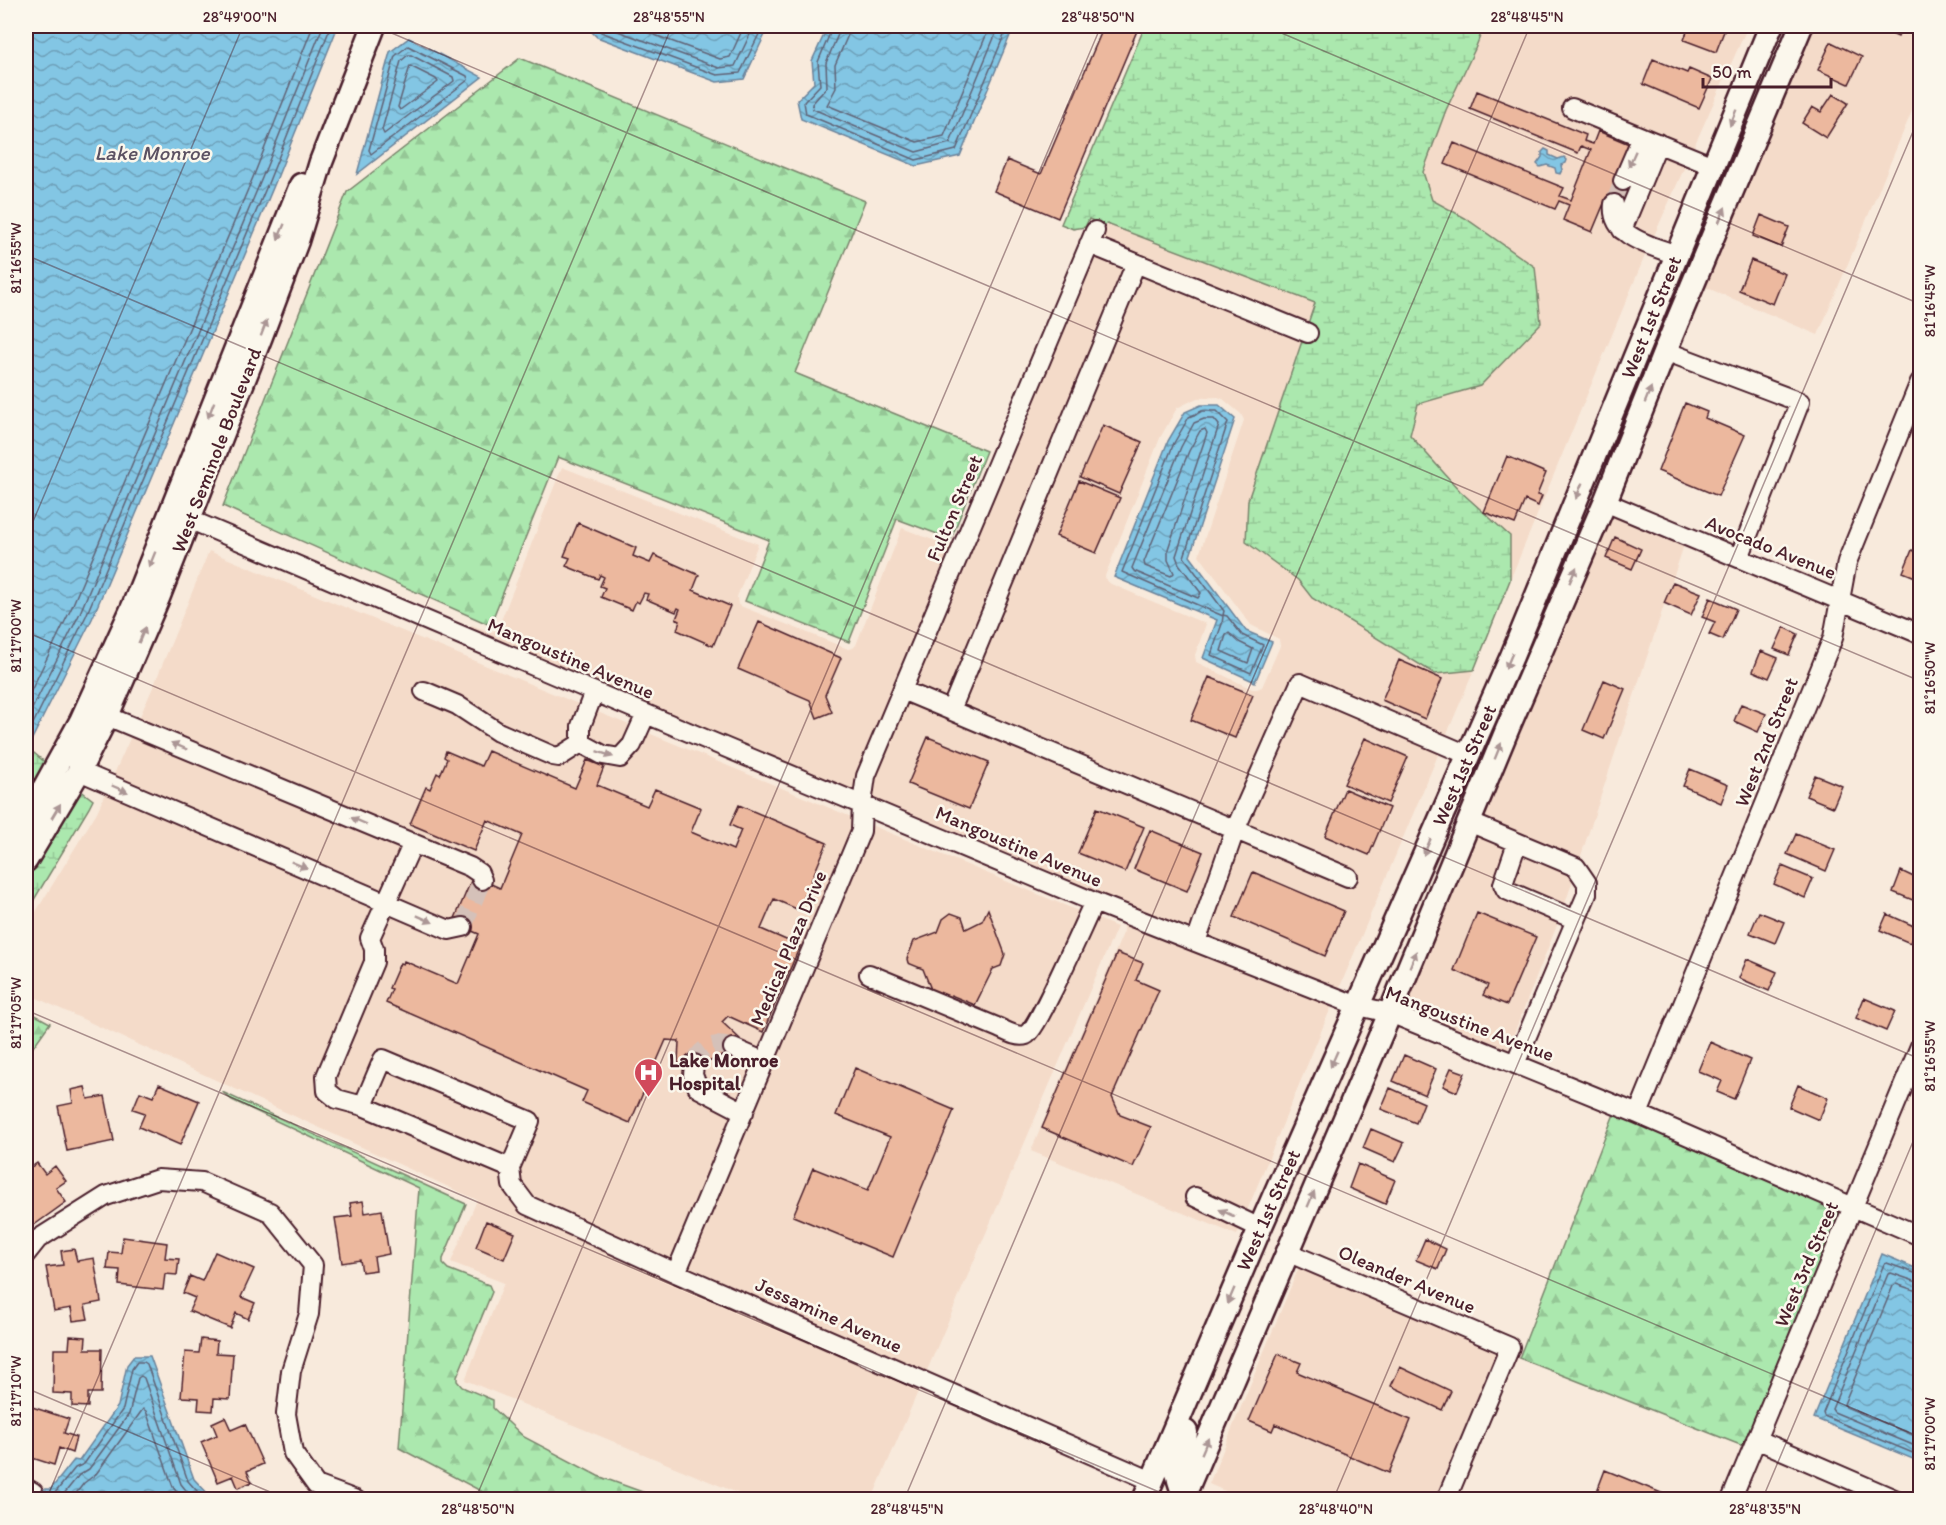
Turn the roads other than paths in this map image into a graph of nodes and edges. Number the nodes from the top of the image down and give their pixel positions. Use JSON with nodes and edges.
{"nodes":[{"id":1,"x":373,"y":26,"type":"edge"},
{"id":2,"x":1771,"y":26,"type":"edge"},
{"id":3,"x":1801,"y":26,"type":"edge"},
{"id":4,"x":1572,"y":108,"type":"dead end"},
{"id":5,"x":1650,"y":140,"type":"junction"},
{"id":6,"x":1713,"y":166,"type":"junction"},
{"id":7,"x":1623,"y":182,"type":"tunnel mouth"},
{"id":8,"x":1614,"y":204,"type":"tunnel mouth"},
{"id":9,"x":1622,"y":230,"type":"junction"},
{"id":10,"x":1676,"y":255,"type":"junction"},
{"id":11,"x":1136,"y":263,"type":"junction"},
{"id":12,"x":1308,"y":333,"type":"dead end"},
{"id":13,"x":1665,"y":351,"type":"junction"},
{"id":14,"x":1920,"y":382,"type":"edge"},
{"id":15,"x":1610,"y":417,"type":"junction"},
{"id":16,"x":1605,"y":502,"type":"junction"},
{"id":17,"x":181,"y":516,"type":"junction"},
{"id":18,"x":1739,"y":558,"type":"junction"},
{"id":19,"x":1841,"y":600,"type":"junction"},
{"id":20,"x":1920,"y":634,"type":"edge"},
{"id":21,"x":902,"y":690,"type":"junction"},
{"id":22,"x":424,"y":691,"type":"dead end"},
{"id":23,"x":594,"y":692,"type":"junction"},
{"id":24,"x":951,"y":710,"type":"junction"},
{"id":25,"x":646,"y":714,"type":"junction"},
{"id":26,"x":106,"y":716,"type":"junction"},
{"id":27,"x":77,"y":729,"type":"junction"},
{"id":28,"x":581,"y":743,"type":"junction"},
{"id":29,"x":1468,"y":755,"type":"junction"},
{"id":30,"x":79,"y":771,"type":"junction"},
{"id":31,"x":862,"y":804,"type":"junction"},
{"id":32,"x":26,"y":821,"type":"edge"},
{"id":33,"x":1469,"y":822,"type":"junction"},
{"id":34,"x":1235,"y":830,"type":"junction"},
{"id":35,"x":413,"y":843,"type":"junction"},
{"id":36,"x":1517,"y":843,"type":"junction"},
{"id":37,"x":26,"y":860,"type":"edge"},
{"id":38,"x":1348,"y":877,"type":"dead end"},
{"id":39,"x":482,"y":880,"type":"dead end"},
{"id":40,"x":387,"y":902,"type":"junction"},
{"id":41,"x":1094,"y":902,"type":"junction"},
{"id":42,"x":1576,"y":920,"type":"junction"},
{"id":43,"x":463,"y":927,"type":"dead end"},
{"id":44,"x":1196,"y":942,"type":"junction"},
{"id":45,"x":869,"y":974,"type":"dead end"},
{"id":46,"x":1358,"y":1006,"type":"junction"},
{"id":47,"x":1390,"y":1013,"type":"junction"},
{"id":48,"x":1920,"y":1046,"type":"edge"},
{"id":49,"x":733,"y":1048,"type":"tunnel mouth"},
{"id":50,"x":765,"y":1062,"type":"junction"},
{"id":51,"x":694,"y":1064,"type":"dead end"},
{"id":52,"x":1515,"y":1064,"type":"junction"},
{"id":53,"x":363,"y":1106,"type":"junction"},
{"id":54,"x":744,"y":1112,"type":"junction"},
{"id":55,"x":1638,"y":1114,"type":"junction"},
{"id":56,"x":510,"y":1168,"type":"junction"},
{"id":57,"x":1195,"y":1197,"type":"dead end"},
{"id":58,"x":1854,"y":1207,"type":"junction"},
{"id":59,"x":1260,"y":1228,"type":"junction"},
{"id":60,"x":1919,"y":1230,"type":"edge"},
{"id":61,"x":1287,"y":1252,"type":"junction"},
{"id":62,"x":26,"y":1254,"type":"edge"},
{"id":63,"x":676,"y":1274,"type":"junction"},
{"id":64,"x":1186,"y":1400,"type":"junction"},
{"id":65,"x":1756,"y":1439,"type":"junction"},
{"id":66,"x":1151,"y":1493,"type":"edge"},
{"id":67,"x":1188,"y":1498,"type":"edge"},
{"id":68,"x":356,"y":1500,"type":"edge"},
{"id":69,"x":1446,"y":1500,"type":"edge"},
{"id":70,"x":1731,"y":1500,"type":"edge"},
{"id":71,"x":1897,"y":1500,"type":"edge"}],
"edges":[{"from":1,"to":17,"type":"main road","name":"West Seminole Boulevard"},
{"from":2,"to":6,"type":"main road","name":"West 1st Street","one_way":true},
{"from":13,"to":3,"type":"main road","name":"West 1st Street","one_way":true},
{"from":4,"to":5,"type":"street"},
{"from":5,"to":6,"type":"street"},
{"from":5,"to":7,"type":"street","one_way":true},
{"from":5,"to":9,"type":"street"},
{"from":6,"to":10,"type":"main road","name":"West 1st Street"},
{"from":8,"to":9,"type":"street"},
{"from":9,"to":10,"type":"street"},
{"from":10,"to":15,"type":"main road","name":"West 1st Street"},
{"from":11,"to":12,"type":"street"},
{"from":11,"to":21,"type":"street","name":"Fulton Street"},
{"from":11,"to":24,"type":"street"},
{"from":16,"to":13,"type":"main road","name":"West 1st Street","one_way":true},
{"from":13,"to":18,"type":"street"},
{"from":14,"to":19,"type":"street","name":"West 2nd Street"},
{"from":15,"to":16,"type":"main road"},
{"from":15,"to":29,"type":"main road","name":"West 1st Street","one_way":true},
{"from":16,"to":18,"type":"street","name":"Avocado Avenue"},
{"from":33,"to":16,"type":"main road","name":"West 1st Street","one_way":true},
{"from":17,"to":23,"type":"street","name":"Mangoustine Avenue"},
{"from":26,"to":17,"type":"main road","name":"West Seminole Boulevard","one_way":true},
{"from":17,"to":27,"type":"main road","name":"West Seminole Boulevard","one_way":true},
{"from":18,"to":19,"type":"street","name":"Avocado Avenue"},
{"from":19,"to":20,"type":"street","name":"Avocado Avenue"},
{"from":19,"to":55,"type":"street","name":"West 2nd Street"},
{"from":21,"to":24,"type":"street"},
{"from":21,"to":31,"type":"street","name":"Fulton Street"},
{"from":22,"to":28,"type":"street"},
{"from":23,"to":25,"type":"street","name":"Mangoustine Avenue"},
{"from":23,"to":28,"type":"street"},
{"from":24,"to":34,"type":"street"},
{"from":28,"to":25,"type":"street","one_way":true},
{"from":25,"to":31,"type":"street","name":"Mangoustine Avenue"},
{"from":26,"to":27,"type":"street"},
{"from":26,"to":30,"type":"main road","name":"West Seminole Boulevard"},
{"from":35,"to":26,"type":"street","one_way":true},
{"from":27,"to":30,"type":"street"},
{"from":27,"to":32,"type":"main road","name":"West Seminole Boulevard"},
{"from":29,"to":34,"type":"street"},
{"from":29,"to":46,"type":"main road","name":"West 1st Street","one_way":true},
{"from":37,"to":30,"type":"main road","name":"West Seminole Boulevard","one_way":true},
{"from":30,"to":40,"type":"street","one_way":true},
{"from":31,"to":41,"type":"street","name":"Mangoustine Avenue"},
{"from":31,"to":50,"type":"street","name":"Medical Plaza Drive"},
{"from":33,"to":36,"type":"street"},
{"from":47,"to":33,"type":"main road","name":"West 1st Street","one_way":true},
{"from":34,"to":38,"type":"street"},
{"from":34,"to":44,"type":"street"},
{"from":35,"to":39,"type":"street"},
{"from":35,"to":40,"type":"street"},
{"from":36,"to":42,"type":"street"},
{"from":36,"to":42,"type":"street"},
{"from":40,"to":43,"type":"street","one_way":true},
{"from":40,"to":53,"type":"street"},
{"from":41,"to":44,"type":"street","name":"Mangoustine Avenue"},
{"from":41,"to":45,"type":"street"},
{"from":42,"to":52,"type":"street"},
{"from":44,"to":46,"type":"street","name":"Mangoustine Avenue"},
{"from":46,"to":47,"type":"street","name":"Mangoustine Avenue"},
{"from":46,"to":59,"type":"main road","name":"West 1st Street","one_way":true},
{"from":47,"to":52,"type":"street","name":"Mangoustine Avenue"},
{"from":61,"to":47,"type":"main road","name":"West 1st Street","one_way":true},
{"from":48,"to":58,"type":"street","name":"West 3rd Street"},
{"from":49,"to":50,"type":"street"},
{"from":50,"to":54,"type":"street","name":"Medical Plaza Drive"},
{"from":51,"to":54,"type":"street"},
{"from":52,"to":55,"type":"street","name":"Mangoustine Avenue"},
{"from":53,"to":56,"type":"street"},
{"from":53,"to":56,"type":"street"},
{"from":54,"to":63,"type":"street","name":"Medical Plaza Drive"},
{"from":55,"to":58,"type":"street","name":"Mangoustine Avenue"},
{"from":56,"to":63,"type":"street","name":"Jessamine Avenue"},
{"from":59,"to":57,"type":"street","one_way":true},
{"from":58,"to":60,"type":"street","name":"Mangoustine Avenue"},
{"from":58,"to":65,"type":"street","name":"West 3rd Street"},
{"from":59,"to":64,"type":"main road","name":"West 1st Street","one_way":true},
{"from":67,"to":61,"type":"main road","name":"West 1st Street","one_way":true},
{"from":61,"to":69,"type":"street","name":"Oleander Avenue"},
{"from":62,"to":68,"type":"street"},
{"from":63,"to":66,"type":"street","name":"Jessamine Avenue"},
{"from":64,"to":66,"type":"main road","name":"West 1st Street"},
{"from":64,"to":67,"type":"main road"},
{"from":65,"to":70,"type":"street","name":"West 3rd Street"},
{"from":65,"to":71,"type":"street"}]}
